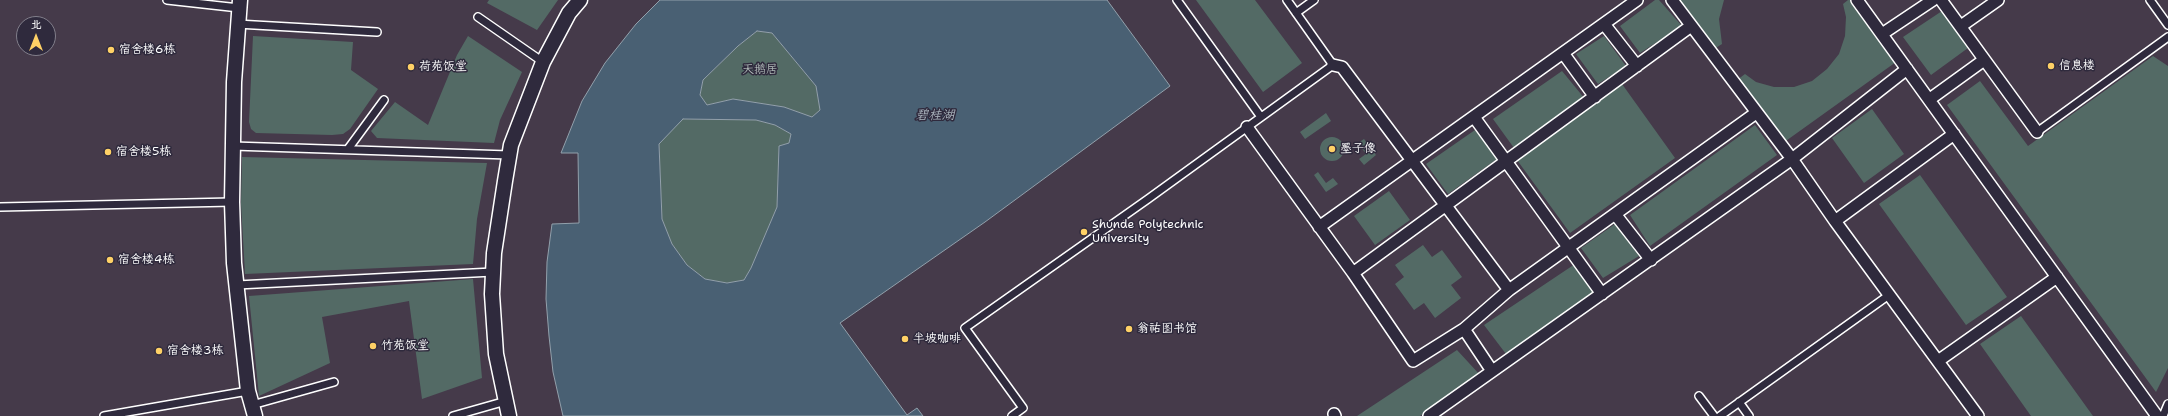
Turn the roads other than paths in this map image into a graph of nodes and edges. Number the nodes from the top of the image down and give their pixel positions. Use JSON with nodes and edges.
{"nodes":[{"id":1,"x":167,"y":0,"type":"edge"},
{"id":2,"x":580,"y":0,"type":"edge"},
{"id":3,"x":1177,"y":0,"type":"edge"},
{"id":4,"x":1287,"y":0,"type":"edge"},
{"id":5,"x":1314,"y":0,"type":"edge"},
{"id":6,"x":1637,"y":0,"type":"edge"},
{"id":7,"x":1672,"y":0,"type":"edge"},
{"id":8,"x":1859,"y":0,"type":"edge"},
{"id":9,"x":1933,"y":0,"type":"edge"},
{"id":10,"x":1941,"y":0,"type":"edge"},
{"id":11,"x":1998,"y":0,"type":"edge"},
{"id":12,"x":2150,"y":0,"type":"edge"},
{"id":13,"x":239,"y":4,"type":"edge"},
{"id":14,"x":1296,"y":13,"type":"junction"},
{"id":15,"x":478,"y":17,"type":"dead end"},
{"id":16,"x":237,"y":24,"type":"junction"},
{"id":17,"x":1604,"y":24,"type":"junction"},
{"id":18,"x":2168,"y":25,"type":"edge"},
{"id":19,"x":1691,"y":26,"type":"junction"},
{"id":20,"x":1961,"y":26,"type":"junction"},
{"id":21,"x":376,"y":32,"type":"dead end"},
{"id":22,"x":1882,"y":34,"type":"junction"},
{"id":23,"x":2168,"y":37,"type":"edge"},
{"id":24,"x":1563,"y":53,"type":"junction"},
{"id":25,"x":1984,"y":60,"type":"junction"},
{"id":26,"x":543,"y":62,"type":"junction"},
{"id":27,"x":1333,"y":64,"type":"junction"},
{"id":28,"x":1637,"y":66,"type":"junction"},
{"id":29,"x":1908,"y":69,"type":"junction"},
{"id":30,"x":1595,"y":97,"type":"junction"},
{"id":31,"x":1930,"y":99,"type":"junction"},
{"id":32,"x":384,"y":100,"type":"dead end"},
{"id":33,"x":1756,"y":113,"type":"junction"},
{"id":34,"x":1261,"y":117,"type":"junction"},
{"id":35,"x":1474,"y":117,"type":"junction"},
{"id":36,"x":1247,"y":127,"type":"junction"},
{"id":37,"x":2036,"y":132,"type":"joint"},
{"id":38,"x":1954,"y":134,"type":"junction"},
{"id":39,"x":233,"y":146,"type":"junction"},
{"id":40,"x":348,"y":149,"type":"junction"},
{"id":41,"x":509,"y":155,"type":"junction"},
{"id":42,"x":1792,"y":159,"type":"junction"},
{"id":43,"x":1413,"y":161,"type":"junction"},
{"id":44,"x":1506,"y":161,"type":"junction"},
{"id":45,"x":232,"y":202,"type":"junction"},
{"id":46,"x":1446,"y":205,"type":"junction"},
{"id":47,"x":0,"y":207,"type":"edge"},
{"id":48,"x":1615,"y":214,"type":"junction"},
{"id":49,"x":1834,"y":221,"type":"junction"},
{"id":50,"x":1319,"y":227,"type":"junction"},
{"id":51,"x":1569,"y":246,"type":"junction"},
{"id":52,"x":1651,"y":260,"type":"junction"},
{"id":53,"x":493,"y":272,"type":"junction"},
{"id":54,"x":1353,"y":273,"type":"junction"},
{"id":55,"x":2057,"y":277,"type":"junction"},
{"id":56,"x":237,"y":285,"type":"junction"},
{"id":57,"x":1509,"y":290,"type":"junction"},
{"id":58,"x":1602,"y":294,"type":"junction"},
{"id":59,"x":1889,"y":295,"type":"junction"},
{"id":60,"x":1464,"y":329,"type":"junction"},
{"id":61,"x":1938,"y":361,"type":"junction"},
{"id":62,"x":1492,"y":371,"type":"junction"},
{"id":63,"x":334,"y":382,"type":"dead end"},
{"id":64,"x":248,"y":391,"type":"junction"},
{"id":65,"x":1699,"y":396,"type":"dead end"},
{"id":66,"x":506,"y":401,"type":"junction"},
{"id":67,"x":1739,"y":402,"type":"junction"},
{"id":68,"x":2168,"y":404,"type":"edge"},
{"id":69,"x":254,"y":411,"type":"edge"},
{"id":70,"x":104,"y":416,"type":"edge"},
{"id":71,"x":453,"y":416,"type":"edge"},
{"id":72,"x":509,"y":416,"type":"edge"},
{"id":73,"x":1012,"y":416,"type":"edge"},
{"id":74,"x":1428,"y":416,"type":"edge"},
{"id":75,"x":1714,"y":416,"type":"edge"},
{"id":76,"x":1720,"y":416,"type":"edge"},
{"id":77,"x":1749,"y":416,"type":"edge"},
{"id":78,"x":1978,"y":416,"type":"edge"},
{"id":79,"x":2157,"y":416,"type":"edge"},
{"id":80,"x":2163,"y":416,"type":"edge"}],
"edges":[{"from":1,"to":13,"type":"lane"},
{"from":2,"to":26,"type":"street"},
{"from":3,"to":34,"type":"lane"},
{"from":4,"to":14,"type":"lane"},
{"from":5,"to":14,"type":"lane"},
{"from":6,"to":17,"type":"street"},
{"from":7,"to":19,"type":"street"},
{"from":8,"to":22,"type":"street"},
{"from":9,"to":22,"type":"street"},
{"from":10,"to":20,"type":"street"},
{"from":11,"to":20,"type":"street"},
{"from":12,"to":18,"type":"lane"},
{"from":13,"to":16,"type":"street"},
{"from":14,"to":27,"type":"lane"},
{"from":15,"to":26,"type":"lane"},
{"from":16,"to":21,"type":"lane"},
{"from":16,"to":39,"type":"street"},
{"from":17,"to":24,"type":"street"},
{"from":17,"to":28,"type":"street"},
{"from":19,"to":28,"type":"street"},
{"from":19,"to":33,"type":"street"},
{"from":20,"to":25,"type":"street"},
{"from":22,"to":29,"type":"street"},
{"from":23,"to":37,"type":"lane"},
{"from":24,"to":30,"type":"street"},
{"from":24,"to":35,"type":"street"},
{"from":25,"to":31,"type":"street"},
{"from":25,"to":37,"type":"street"},
{"from":26,"to":41,"type":"street"},
{"from":27,"to":34,"type":"lane"},
{"from":27,"to":43,"type":"street"},
{"from":28,"to":30,"type":"street"},
{"from":29,"to":31,"type":"street"},
{"from":29,"to":42,"type":"street"},
{"from":30,"to":44,"type":"street"},
{"from":31,"to":38,"type":"street"},
{"from":32,"to":40,"type":"lane"},
{"from":33,"to":42,"type":"street"},
{"from":33,"to":48,"type":"street"},
{"from":34,"to":36,"type":"lane"},
{"from":35,"to":43,"type":"street"},
{"from":35,"to":44,"type":"street"},
{"from":36,"to":50,"type":"street"},
{"from":36,"to":73,"type":"lane"},
{"from":38,"to":49,"type":"street"},
{"from":38,"to":55,"type":"street"},
{"from":39,"to":40,"type":"lane"},
{"from":39,"to":45,"type":"street"},
{"from":40,"to":41,"type":"lane"},
{"from":41,"to":53,"type":"street"},
{"from":42,"to":49,"type":"street"},
{"from":42,"to":52,"type":"street"},
{"from":43,"to":46,"type":"street"},
{"from":43,"to":50,"type":"street"},
{"from":44,"to":46,"type":"street"},
{"from":44,"to":51,"type":"street"},
{"from":45,"to":47,"type":"lane"},
{"from":45,"to":56,"type":"street"},
{"from":46,"to":54,"type":"street"},
{"from":46,"to":57,"type":"street"},
{"from":48,"to":51,"type":"street"},
{"from":48,"to":52,"type":"street"},
{"from":49,"to":59,"type":"street"},
{"from":50,"to":54,"type":"street"},
{"from":51,"to":57,"type":"street"},
{"from":51,"to":58,"type":"street"},
{"from":52,"to":58,"type":"street"},
{"from":53,"to":56,"type":"lane"},
{"from":53,"to":66,"type":"street"},
{"from":54,"to":60,"type":"street"},
{"from":55,"to":61,"type":"street"},
{"from":55,"to":79,"type":"street"},
{"from":56,"to":64,"type":"street"},
{"from":57,"to":60,"type":"street"},
{"from":58,"to":62,"type":"street"},
{"from":59,"to":61,"type":"street"},
{"from":59,"to":67,"type":"lane"},
{"from":60,"to":62,"type":"street"},
{"from":61,"to":78,"type":"street"},
{"from":62,"to":74,"type":"street"},
{"from":63,"to":69,"type":"lane"},
{"from":64,"to":69,"type":"street"},
{"from":64,"to":70,"type":"lane"},
{"from":65,"to":75,"type":"lane"},
{"from":66,"to":71,"type":"lane"},
{"from":66,"to":72,"type":"street"},
{"from":67,"to":76,"type":"lane"},
{"from":67,"to":77,"type":"lane"},
{"from":68,"to":80,"type":"lane"}]}
